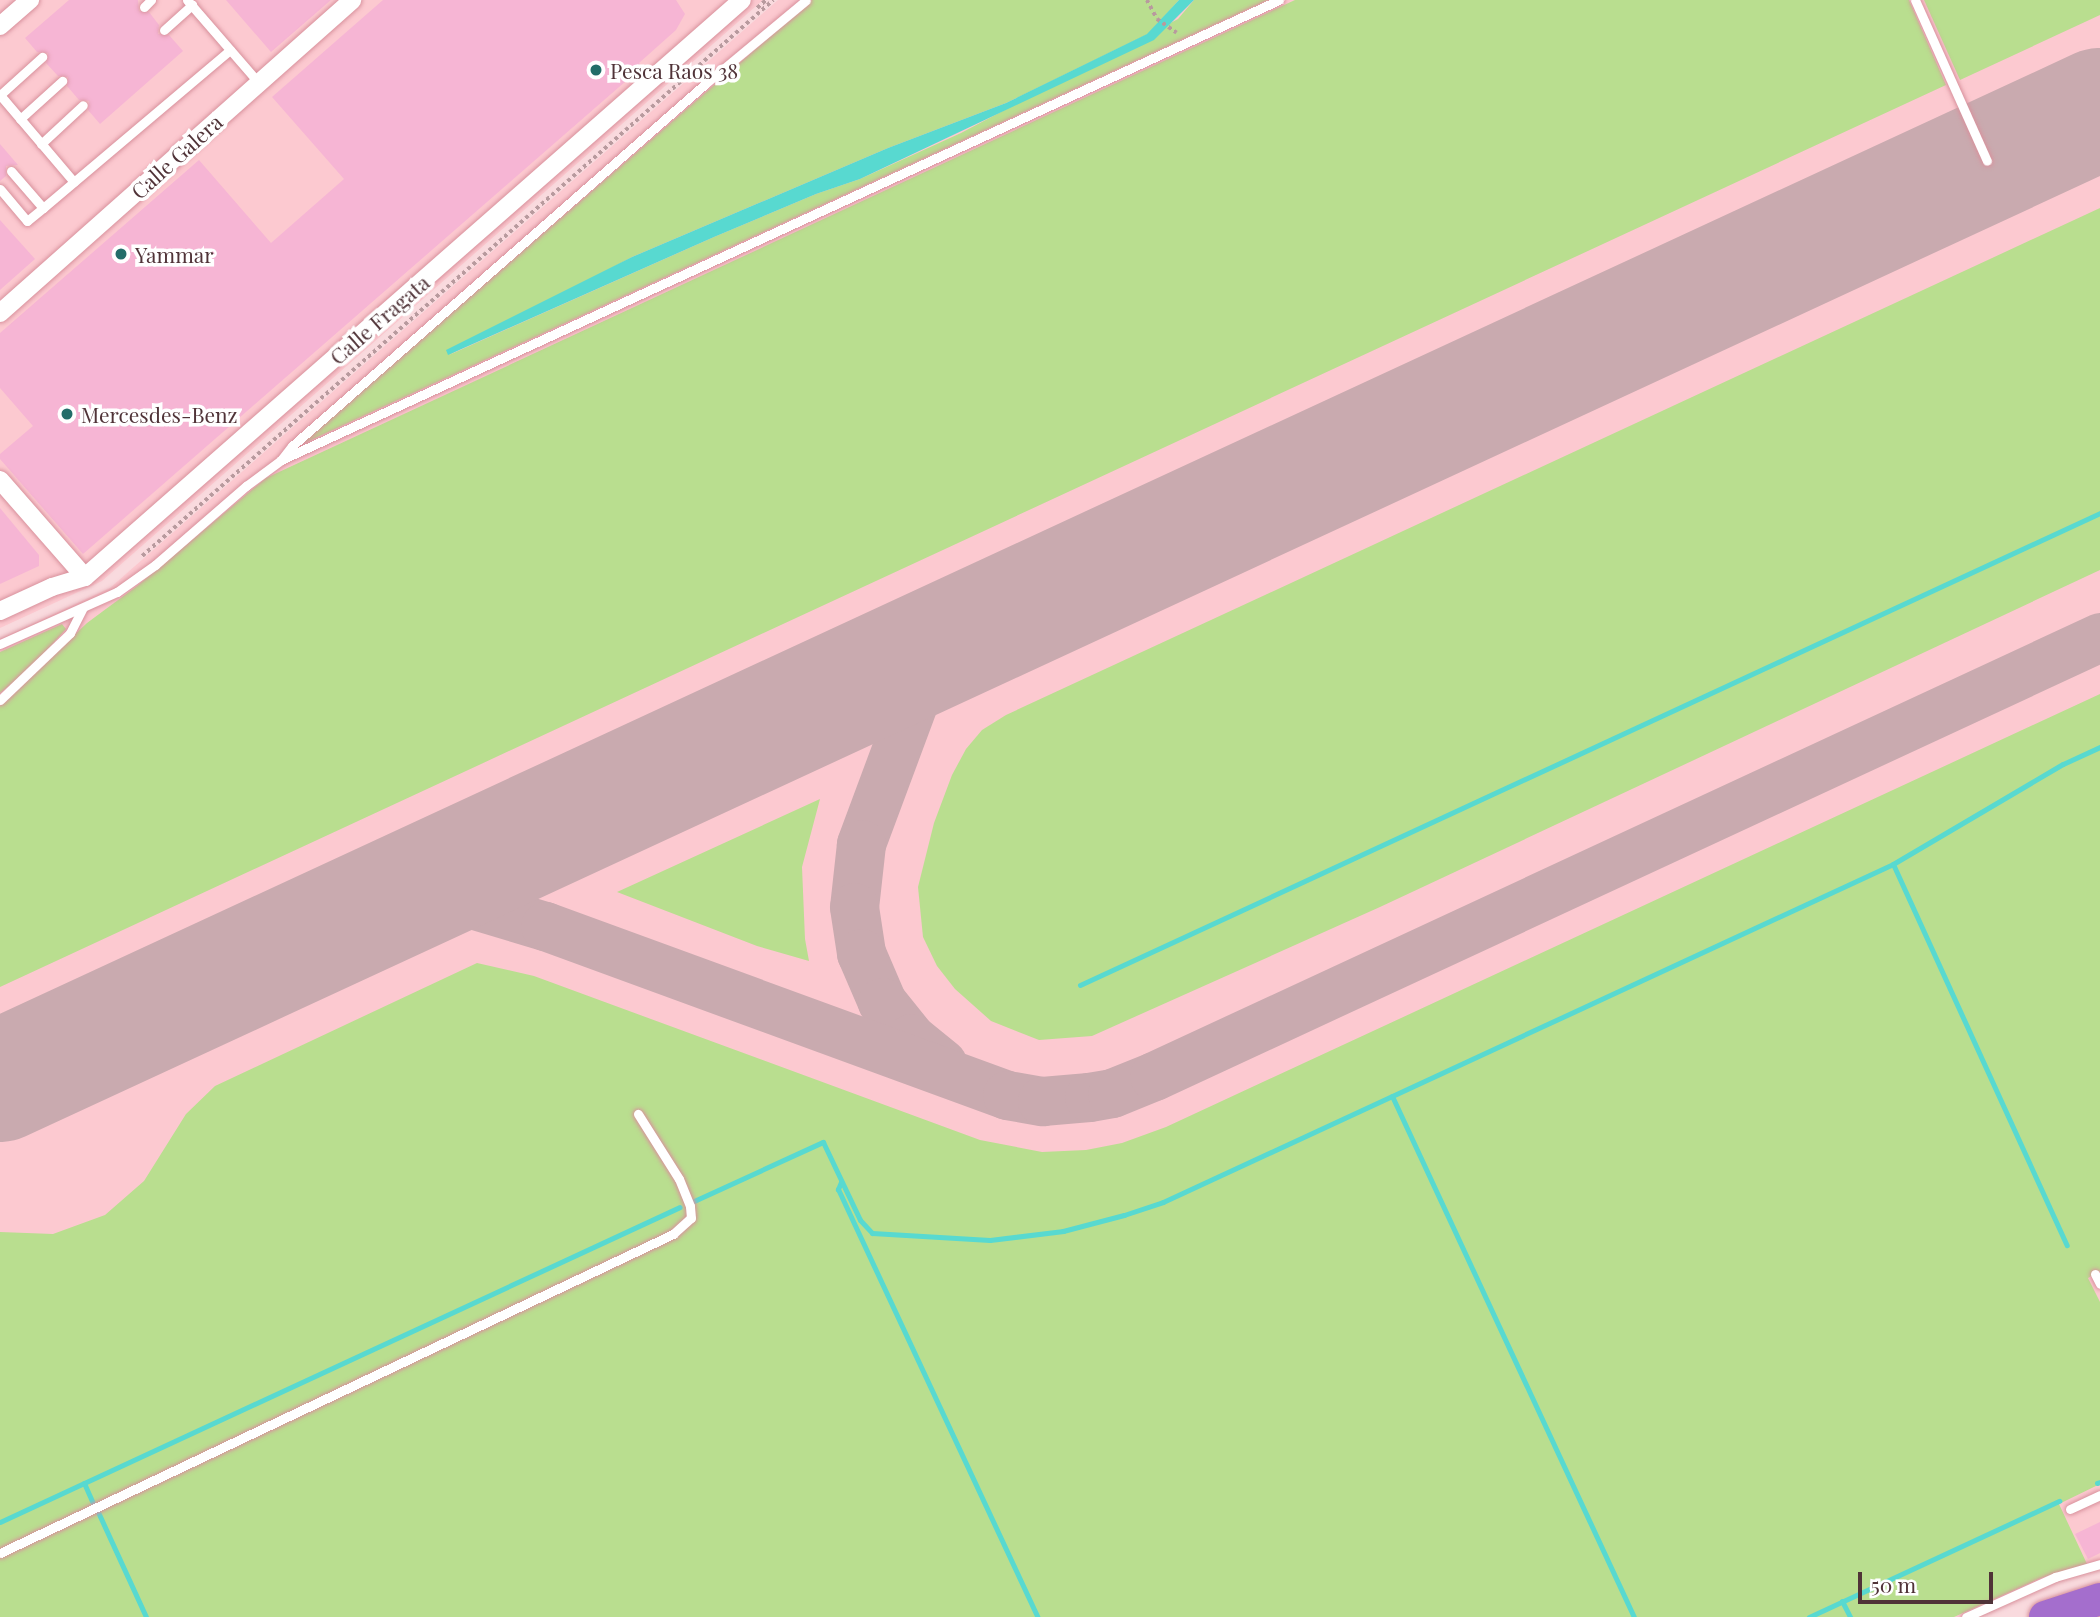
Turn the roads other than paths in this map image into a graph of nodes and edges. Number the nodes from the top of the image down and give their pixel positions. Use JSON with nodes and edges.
{"nodes":[{"id":1,"x":30,"y":0,"type":"edge"},
{"id":2,"x":352,"y":0,"type":"edge"},
{"id":3,"x":713,"y":0,"type":"edge"},
{"id":4,"x":741,"y":0,"type":"edge"},
{"id":5,"x":806,"y":0,"type":"edge"},
{"id":6,"x":1279,"y":0,"type":"edge"},
{"id":7,"x":1915,"y":0,"type":"edge"},
{"id":8,"x":190,"y":3,"type":"edge"},
{"id":9,"x":725,"y":14,"type":"junction"},
{"id":10,"x":0,"y":26,"type":"edge"},
{"id":11,"x":164,"y":30,"type":"dead end"},
{"id":12,"x":230,"y":50,"type":"junction"},
{"id":13,"x":42,"y":57,"type":"dead end"},
{"id":14,"x":62,"y":81,"type":"dead end"},
{"id":15,"x":259,"y":83,"type":"junction"},
{"id":16,"x":0,"y":95,"type":"edge"},
{"id":17,"x":83,"y":105,"type":"dead end"},
{"id":18,"x":20,"y":119,"type":"junction"},
{"id":19,"x":41,"y":144,"type":"junction"},
{"id":20,"x":1987,"y":161,"type":"dead end"},
{"id":21,"x":11,"y":171,"type":"dead end"},
{"id":22,"x":74,"y":182,"type":"junction"},
{"id":23,"x":0,"y":190,"type":"edge"},
{"id":24,"x":43,"y":208,"type":"junction"},
{"id":25,"x":0,"y":313,"type":"edge"},
{"id":26,"x":281,"y":460,"type":"junction"},
{"id":27,"x":0,"y":480,"type":"edge"},
{"id":28,"x":85,"y":577,"type":"junction"},
{"id":29,"x":83,"y":608,"type":"junction"},
{"id":30,"x":0,"y":611,"type":"edge"},
{"id":31,"x":0,"y":644,"type":"edge"},
{"id":32,"x":0,"y":700,"type":"edge"},
{"id":33,"x":638,"y":1114,"type":"dead end"},
{"id":34,"x":2095,"y":1274,"type":"dead end"},
{"id":35,"x":2100,"y":1284,"type":"edge"},
{"id":36,"x":2100,"y":1495,"type":"edge"},
{"id":37,"x":2070,"y":1509,"type":"dead end"},
{"id":38,"x":0,"y":1553,"type":"edge"},
{"id":39,"x":2100,"y":1564,"type":"edge"},
{"id":40,"x":2100,"y":1599,"type":"edge"},
{"id":41,"x":1966,"y":1617,"type":"edge"},
{"id":42,"x":2045,"y":1617,"type":"edge"}],
"edges":[{"from":1,"to":10,"type":"street"},
{"from":2,"to":15,"type":"street","name":"Calle Galera"},
{"from":3,"to":9,"type":"street"},
{"from":4,"to":9,"type":"street","name":"Calle Fragata"},
{"from":5,"to":26,"type":"lane"},
{"from":6,"to":26,"type":"lane"},
{"from":7,"to":20,"type":"lane"},
{"from":8,"to":11,"type":"lane"},
{"from":8,"to":12,"type":"lane"},
{"from":9,"to":28,"type":"street","name":"Calle Fragata"},
{"from":12,"to":15,"type":"lane"},
{"from":12,"to":22,"type":"lane"},
{"from":13,"to":16,"type":"lane"},
{"from":14,"to":18,"type":"lane"},
{"from":15,"to":25,"type":"street","name":"Calle Galera"},
{"from":16,"to":18,"type":"lane"},
{"from":17,"to":19,"type":"lane"},
{"from":18,"to":19,"type":"lane"},
{"from":19,"to":22,"type":"lane"},
{"from":21,"to":24,"type":"lane"},
{"from":22,"to":24,"type":"lane"},
{"from":23,"to":24,"type":"lane"},
{"from":26,"to":29,"type":"lane"},
{"from":27,"to":28,"type":"street"},
{"from":28,"to":30,"type":"street","name":"Calle Fragata"},
{"from":29,"to":31,"type":"lane"},
{"from":29,"to":32,"type":"lane"},
{"from":33,"to":38,"type":"lane"},
{"from":34,"to":35,"type":"lane"},
{"from":36,"to":37,"type":"lane"},
{"from":39,"to":41,"type":"lane"},
{"from":40,"to":42,"type":"highway"}]}
